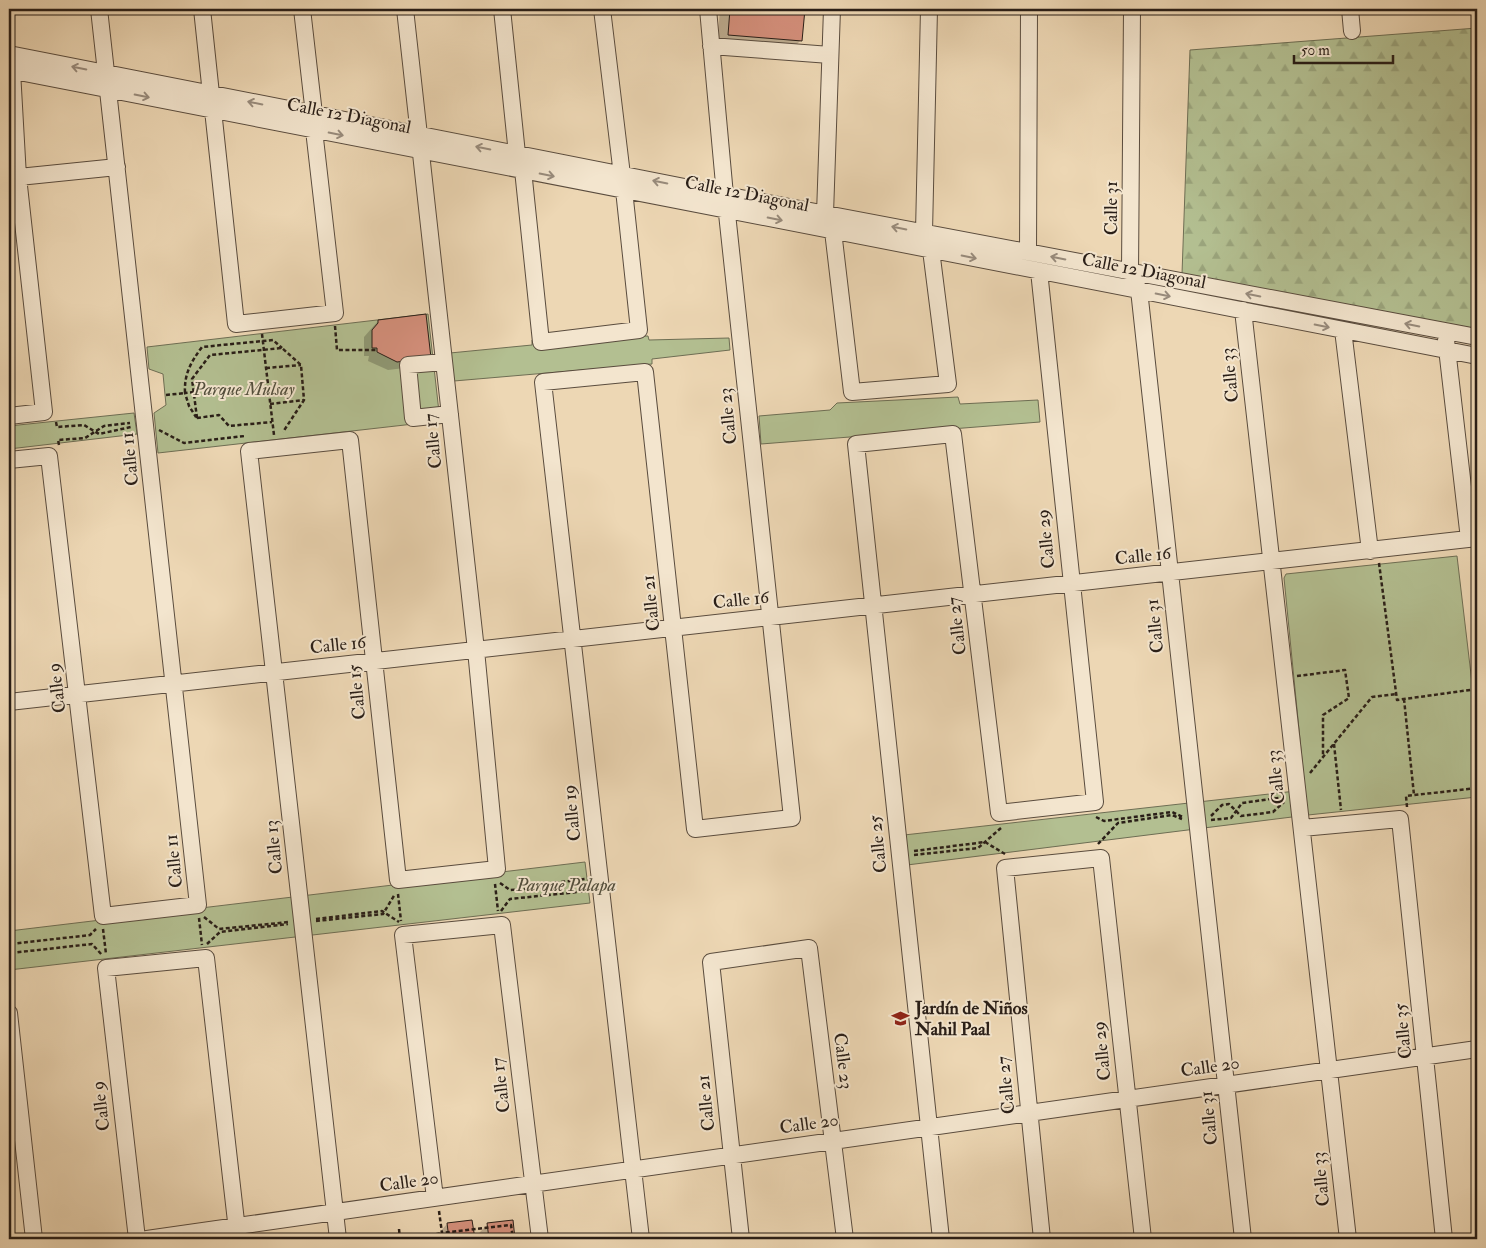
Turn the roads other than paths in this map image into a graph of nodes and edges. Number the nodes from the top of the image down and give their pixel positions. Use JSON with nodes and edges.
{"nodes":[{"id":1,"x":99,"y":9,"type":"edge"},
{"id":2,"x":202,"y":9,"type":"edge"},
{"id":3,"x":302,"y":9,"type":"edge"},
{"id":4,"x":405,"y":9,"type":"edge"},
{"id":5,"x":502,"y":9,"type":"edge"},
{"id":6,"x":602,"y":9,"type":"edge"},
{"id":7,"x":708,"y":9,"type":"edge"},
{"id":8,"x":832,"y":9,"type":"edge"},
{"id":9,"x":929,"y":9,"type":"edge"},
{"id":10,"x":1029,"y":9,"type":"edge"},
{"id":11,"x":1132,"y":9,"type":"edge"},
{"id":12,"x":1350,"y":9,"type":"edge"},
{"id":13,"x":1352,"y":31,"type":"dead end"},
{"id":14,"x":712,"y":46,"type":"junction"},
{"id":15,"x":9,"y":54,"type":"edge"},
{"id":16,"x":830,"y":55,"type":"junction"},
{"id":17,"x":10,"y":71,"type":"edge"},
{"id":18,"x":107,"y":74,"type":"junction"},
{"id":19,"x":109,"y":90,"type":"junction"},
{"id":20,"x":212,"y":102,"type":"junction"},
{"id":21,"x":314,"y":122,"type":"junction"},
{"id":22,"x":420,"y":143,"type":"junction"},
{"id":23,"x":517,"y":154,"type":"junction"},
{"id":24,"x":117,"y":167,"type":"junction"},
{"id":25,"x":523,"y":170,"type":"junction"},
{"id":26,"x":13,"y":178,"type":"edge"},
{"id":27,"x":623,"y":182,"type":"junction"},
{"id":28,"x":726,"y":202,"type":"junction"},
{"id":29,"x":825,"y":214,"type":"junction"},
{"id":30,"x":833,"y":231,"type":"junction"},
{"id":31,"x":924,"y":232,"type":"junction"},
{"id":32,"x":931,"y":250,"type":"junction"},
{"id":33,"x":1028,"y":252,"type":"junction"},
{"id":34,"x":1039,"y":271,"type":"junction"},
{"id":35,"x":1130,"y":272,"type":"junction"},
{"id":36,"x":1139,"y":290,"type":"junction"},
{"id":37,"x":1243,"y":310,"type":"junction"},
{"id":38,"x":1343,"y":330,"type":"junction"},
{"id":39,"x":1446,"y":331,"type":"junction"},
{"id":40,"x":1477,"y":337,"type":"edge"},
{"id":41,"x":1447,"y":350,"type":"junction"},
{"id":42,"x":1477,"y":356,"type":"edge"},
{"id":43,"x":444,"y":362,"type":"junction"},
{"id":44,"x":645,"y":372,"type":"joint"},
{"id":45,"x":450,"y":414,"type":"junction"},
{"id":46,"x":9,"y":416,"type":"edge"},
{"id":47,"x":248,"y":443,"type":"joint"},
{"id":48,"x":856,"y":444,"type":"joint"},
{"id":49,"x":9,"y":460,"type":"edge"},
{"id":50,"x":1473,"y":539,"type":"edge"},
{"id":51,"x":1374,"y":555,"type":"junction"},
{"id":52,"x":1270,"y":562,"type":"junction"},
{"id":53,"x":1170,"y":573,"type":"junction"},
{"id":54,"x":1071,"y":584,"type":"junction"},
{"id":55,"x":974,"y":594,"type":"junction"},
{"id":56,"x":873,"y":606,"type":"junction"},
{"id":57,"x":770,"y":617,"type":"junction"},
{"id":58,"x":674,"y":628,"type":"junction"},
{"id":59,"x":573,"y":639,"type":"junction"},
{"id":60,"x":476,"y":650,"type":"junction"},
{"id":61,"x":374,"y":661,"type":"junction"},
{"id":62,"x":274,"y":672,"type":"junction"},
{"id":63,"x":175,"y":683,"type":"junction"},
{"id":64,"x":78,"y":694,"type":"junction"},
{"id":65,"x":9,"y":702,"type":"edge"},
{"id":66,"x":1001,"y":820,"type":"joint"},
{"id":67,"x":1302,"y":828,"type":"junction"},
{"id":68,"x":695,"y":829,"type":"joint"},
{"id":69,"x":1007,"y":862,"type":"joint"},
{"id":70,"x":398,"y":885,"type":"joint"},
{"id":71,"x":103,"y":919,"type":"joint"},
{"id":72,"x":711,"y":962,"type":"joint"},
{"id":73,"x":9,"y":1014,"type":"edge"},
{"id":74,"x":1477,"y":1049,"type":"edge"},
{"id":75,"x":1426,"y":1056,"type":"junction"},
{"id":76,"x":1330,"y":1070,"type":"junction"},
{"id":77,"x":1226,"y":1085,"type":"junction"},
{"id":78,"x":1127,"y":1099,"type":"junction"},
{"id":79,"x":1029,"y":1115,"type":"junction"},
{"id":80,"x":929,"y":1128,"type":"junction"},
{"id":81,"x":833,"y":1141,"type":"junction"},
{"id":82,"x":732,"y":1156,"type":"junction"},
{"id":83,"x":633,"y":1170,"type":"junction"},
{"id":84,"x":533,"y":1184,"type":"junction"},
{"id":85,"x":437,"y":1203,"type":"junction"},
{"id":86,"x":335,"y":1212,"type":"junction"},
{"id":87,"x":237,"y":1233,"type":"edge"},
{"id":88,"x":34,"y":1239,"type":"edge"},
{"id":89,"x":137,"y":1239,"type":"edge"},
{"id":90,"x":147,"y":1239,"type":"edge"},
{"id":91,"x":338,"y":1239,"type":"edge"},
{"id":92,"x":540,"y":1239,"type":"edge"},
{"id":93,"x":641,"y":1239,"type":"edge"},
{"id":94,"x":741,"y":1239,"type":"edge"},
{"id":95,"x":845,"y":1239,"type":"edge"},
{"id":96,"x":941,"y":1239,"type":"edge"},
{"id":97,"x":1042,"y":1239,"type":"edge"},
{"id":98,"x":1143,"y":1239,"type":"edge"},
{"id":99,"x":1243,"y":1239,"type":"edge"},
{"id":100,"x":1348,"y":1239,"type":"edge"},
{"id":101,"x":1444,"y":1239,"type":"edge"}],
"edges":[{"from":1,"to":18,"type":"street","name":"Calle 11"},
{"from":2,"to":20,"type":"street"},
{"from":3,"to":21,"type":"street"},
{"from":4,"to":22,"type":"street","name":"Calle 17"},
{"from":5,"to":23,"type":"street"},
{"from":6,"to":27,"type":"street"},
{"from":7,"to":14,"type":"street","name":"Calle 23"},
{"from":8,"to":16,"type":"street"},
{"from":9,"to":31,"type":"street"},
{"from":10,"to":33,"type":"street"},
{"from":11,"to":35,"type":"street","name":"Calle 31"},
{"from":12,"to":13,"type":"street"},
{"from":14,"to":16,"type":"street"},
{"from":14,"to":28,"type":"street","name":"Calle 23"},
{"from":18,"to":15,"type":"street","name":"Calle 12 Diagonal","one_way":true},
{"from":16,"to":29,"type":"street"},
{"from":17,"to":19,"type":"street","name":"Calle 12 Diagonal"},
{"from":17,"to":26,"type":"street"},
{"from":18,"to":19,"type":"street","name":"Calle 11"},
{"from":18,"to":20,"type":"street","name":"Calle 12 Diagonal"},
{"from":19,"to":20,"type":"street","name":"Calle 12 Diagonal","one_way":true},
{"from":19,"to":24,"type":"street","name":"Calle 11"},
{"from":20,"to":21,"type":"street","name":"Calle 12 Diagonal"},
{"from":20,"to":21,"type":"street"},
{"from":21,"to":22,"type":"street","name":"Calle 12 Diagonal"},
{"from":23,"to":22,"type":"street","name":"Calle 12 Diagonal","one_way":true},
{"from":22,"to":25,"type":"street","name":"Calle 12 Diagonal"},
{"from":22,"to":43,"type":"street","name":"Calle 17"},
{"from":23,"to":27,"type":"street","name":"Calle 12 Diagonal"},
{"from":24,"to":26,"type":"street"},
{"from":24,"to":63,"type":"street","name":"Calle 11"},
{"from":25,"to":27,"type":"street","name":"Calle 12 Diagonal","one_way":true},
{"from":25,"to":27,"type":"street"},
{"from":26,"to":46,"type":"street"},
{"from":27,"to":28,"type":"street","name":"Calle 12 Diagonal"},
{"from":28,"to":29,"type":"street","name":"Calle 12 Diagonal"},
{"from":28,"to":30,"type":"street","name":"Calle 12 Diagonal","one_way":true},
{"from":28,"to":57,"type":"street","name":"Calle 23"},
{"from":31,"to":29,"type":"street","name":"Calle 12 Diagonal","one_way":true},
{"from":30,"to":32,"type":"street","name":"Calle 12 Diagonal"},
{"from":30,"to":32,"type":"street"},
{"from":31,"to":33,"type":"street","name":"Calle 12 Diagonal"},
{"from":32,"to":34,"type":"street","name":"Calle 12 Diagonal","one_way":true},
{"from":35,"to":33,"type":"street","name":"Calle 12 Diagonal","one_way":true},
{"from":34,"to":36,"type":"street","name":"Calle 12 Diagonal"},
{"from":34,"to":54,"type":"street","name":"Calle 29"},
{"from":35,"to":36,"type":"street","name":"Calle 31"},
{"from":39,"to":35,"type":"street","name":"Calle 12 Diagonal","one_way":true},
{"from":36,"to":37,"type":"street","name":"Calle 12 Diagonal","one_way":true},
{"from":36,"to":53,"type":"street","name":"Calle 31"},
{"from":37,"to":38,"type":"street","name":"Calle 12 Diagonal","one_way":true},
{"from":37,"to":52,"type":"street","name":"Calle 33"},
{"from":38,"to":41,"type":"street","name":"Calle 12 Diagonal"},
{"from":38,"to":51,"type":"street"},
{"from":39,"to":40,"type":"street","name":"Calle 12 Diagonal"},
{"from":39,"to":41,"type":"street"},
{"from":41,"to":42,"type":"street","name":"Calle 12 Diagonal"},
{"from":41,"to":50,"type":"street"},
{"from":43,"to":45,"type":"street","name":"Calle 17"},
{"from":43,"to":45,"type":"street"},
{"from":44,"to":58,"type":"street","name":"Calle 21"},
{"from":44,"to":59,"type":"street","name":"Calle 19"},
{"from":45,"to":60,"type":"street","name":"Calle 17"},
{"from":47,"to":61,"type":"street","name":"Calle 15"},
{"from":47,"to":62,"type":"street","name":"Calle 13"},
{"from":48,"to":55,"type":"street","name":"Calle 27"},
{"from":48,"to":56,"type":"street","name":"Calle 25"},
{"from":49,"to":64,"type":"street","name":"Calle 9"},
{"from":50,"to":51,"type":"street","name":"Calle 16"},
{"from":51,"to":52,"type":"street","name":"Calle 16"},
{"from":52,"to":53,"type":"street","name":"Calle 16"},
{"from":52,"to":67,"type":"street","name":"Calle 33"},
{"from":53,"to":54,"type":"street","name":"Calle 16"},
{"from":53,"to":77,"type":"street","name":"Calle 31"},
{"from":54,"to":55,"type":"street","name":"Calle 16"},
{"from":54,"to":66,"type":"street","name":"Calle 29"},
{"from":55,"to":56,"type":"street","name":"Calle 16"},
{"from":55,"to":66,"type":"street","name":"Calle 27"},
{"from":56,"to":57,"type":"street","name":"Calle 16"},
{"from":56,"to":80,"type":"street","name":"Calle 25"},
{"from":57,"to":58,"type":"street","name":"Calle 16"},
{"from":57,"to":68,"type":"street","name":"Calle 23"},
{"from":58,"to":59,"type":"street","name":"Calle 16"},
{"from":58,"to":68,"type":"street","name":"Calle 21"},
{"from":59,"to":60,"type":"street","name":"Calle 16"},
{"from":59,"to":83,"type":"street","name":"Calle 19"},
{"from":60,"to":61,"type":"street","name":"Calle 16"},
{"from":60,"to":70,"type":"street","name":"Calle 17"},
{"from":61,"to":62,"type":"street","name":"Calle 16"},
{"from":61,"to":70,"type":"street","name":"Calle 15"},
{"from":62,"to":63,"type":"street","name":"Calle 16"},
{"from":62,"to":86,"type":"street","name":"Calle 13"},
{"from":63,"to":64,"type":"street","name":"Calle 16"},
{"from":63,"to":71,"type":"street","name":"Calle 11"},
{"from":64,"to":65,"type":"street","name":"Calle 16"},
{"from":64,"to":71,"type":"street","name":"Calle 9"},
{"from":67,"to":75,"type":"street","name":"Calle 35"},
{"from":67,"to":76,"type":"street","name":"Calle 33"},
{"from":69,"to":78,"type":"street","name":"Calle 29"},
{"from":69,"to":79,"type":"street","name":"Calle 27"},
{"from":72,"to":81,"type":"street","name":"Calle 23"},
{"from":72,"to":82,"type":"street","name":"Calle 21"},
{"from":73,"to":88,"type":"street"},
{"from":74,"to":75,"type":"street","name":"Calle 20"},
{"from":75,"to":76,"type":"street","name":"Calle 20"},
{"from":75,"to":101,"type":"street","name":"Calle 35"},
{"from":76,"to":77,"type":"street","name":"Calle 20"},
{"from":76,"to":100,"type":"street","name":"Calle 33"},
{"from":77,"to":78,"type":"street","name":"Calle 20"},
{"from":77,"to":99,"type":"street","name":"Calle 31"},
{"from":78,"to":79,"type":"street","name":"Calle 20"},
{"from":78,"to":98,"type":"street","name":"Calle 29"},
{"from":79,"to":80,"type":"street","name":"Calle 20"},
{"from":79,"to":97,"type":"street","name":"Calle 27"},
{"from":80,"to":81,"type":"street","name":"Calle 20"},
{"from":80,"to":96,"type":"street","name":"Calle 25"},
{"from":81,"to":82,"type":"street","name":"Calle 20"},
{"from":81,"to":95,"type":"street","name":"Calle 23"},
{"from":82,"to":83,"type":"street","name":"Calle 20"},
{"from":82,"to":94,"type":"street","name":"Calle 21"},
{"from":83,"to":84,"type":"street","name":"Calle 20"},
{"from":83,"to":93,"type":"street","name":"Calle 19"},
{"from":84,"to":85,"type":"street","name":"Calle 20"},
{"from":84,"to":85,"type":"street","name":"Calle 17"},
{"from":84,"to":92,"type":"street","name":"Calle 17"},
{"from":85,"to":86,"type":"street","name":"Calle 20"},
{"from":86,"to":87,"type":"street","name":"Calle 20"},
{"from":86,"to":91,"type":"street","name":"Calle 13"},
{"from":87,"to":89,"type":"street","name":"Calle 9"},
{"from":87,"to":90,"type":"street","name":"Calle 20"}]}
